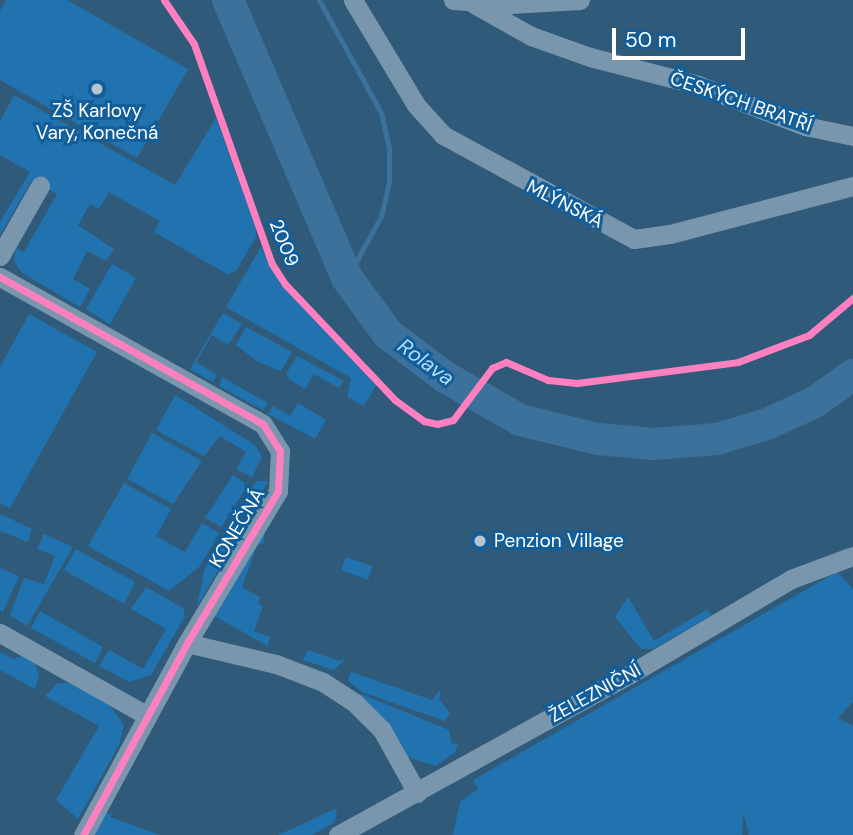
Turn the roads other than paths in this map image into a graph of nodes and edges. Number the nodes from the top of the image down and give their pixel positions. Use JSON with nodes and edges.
{"nodes":[{"id":1,"x":353,"y":0,"type":"edge"},
{"id":2,"x":453,"y":0,"type":"edge"},
{"id":3,"x":580,"y":0,"type":"edge"},
{"id":4,"x":511,"y":2,"type":"edge"},
{"id":5,"x":474,"y":4,"type":"junction"},
{"id":6,"x":853,"y":135,"type":"edge"},
{"id":7,"x":40,"y":186,"type":"dead end"},
{"id":8,"x":853,"y":186,"type":"edge"},
{"id":9,"x":0,"y":256,"type":"edge"},
{"id":10,"x":0,"y":277,"type":"edge"},
{"id":11,"x":853,"y":556,"type":"edge"},
{"id":12,"x":0,"y":633,"type":"edge"},
{"id":13,"x":187,"y":643,"type":"junction"},
{"id":14,"x":146,"y":715,"type":"junction"},
{"id":15,"x":417,"y":793,"type":"junction"},
{"id":16,"x":83,"y":835,"type":"edge"},
{"id":17,"x":338,"y":835,"type":"edge"}],
"edges":[{"from":1,"to":8,"type":"street","name":"MLÝNSKÁ"},
{"from":2,"to":5,"type":"street","name":"ČESKÝCH BRATŘÍ"},
{"from":3,"to":4,"type":"street","name":"ČESKÝCH BRATŘÍ"},
{"from":4,"to":5,"type":"street","name":"ČESKÝCH BRATŘÍ"},
{"from":5,"to":6,"type":"street","name":"ČESKÝCH BRATŘÍ"},
{"from":7,"to":9,"type":"street"},
{"from":10,"to":13,"type":"street","name":"KONEČNÁ"},
{"from":11,"to":15,"type":"street","name":"ŽELEZNIČNÍ"},
{"from":12,"to":14,"type":"street"},
{"from":13,"to":14,"type":"street","name":"KONEČNÁ"},
{"from":13,"to":15,"type":"street"},
{"from":14,"to":16,"type":"street","name":"KONEČNÁ"},
{"from":15,"to":17,"type":"street","name":"ŽELEZNIČNÍ"}]}
